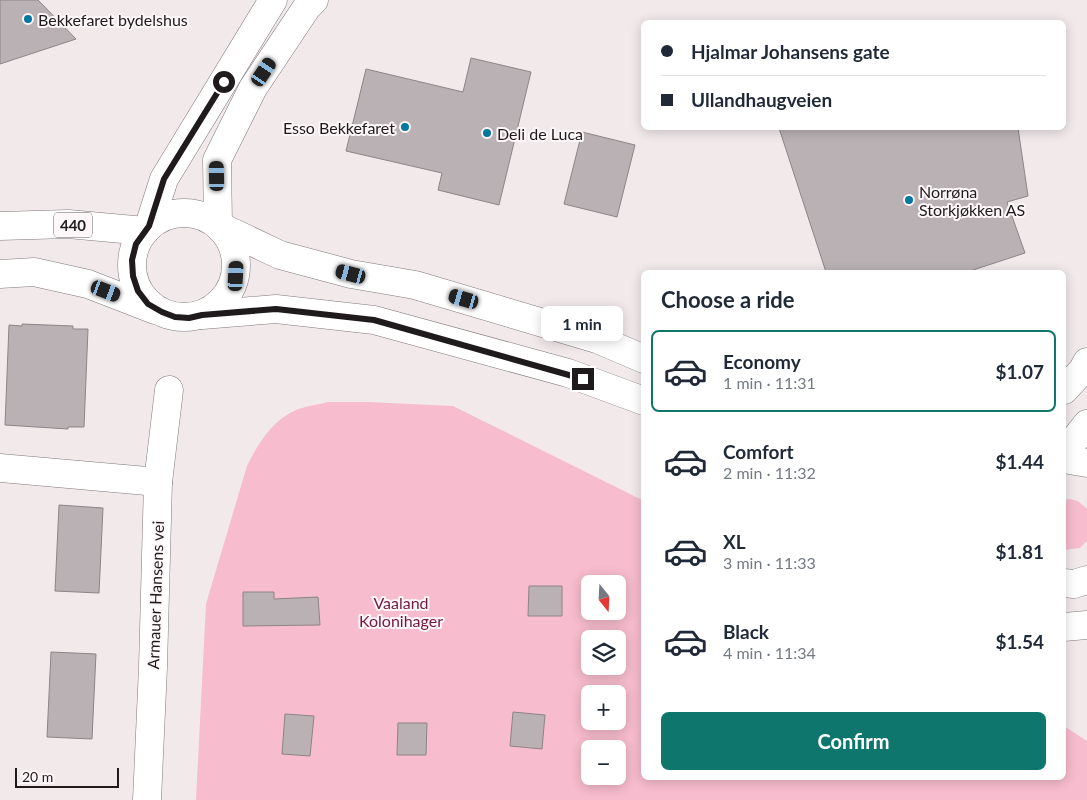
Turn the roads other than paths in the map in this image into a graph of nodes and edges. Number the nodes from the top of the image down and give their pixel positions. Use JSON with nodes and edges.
{"nodes":[{"id":1,"x":273,"y":0,"type":"edge"},
{"id":2,"x":314,"y":0,"type":"edge"},
{"id":3,"x":0,"y":226,"type":"edge"},
{"id":4,"x":219,"y":226,"type":"junction"},
{"id":5,"x":147,"y":228,"type":"junction"},
{"id":6,"x":0,"y":274,"type":"edge"},
{"id":7,"x":162,"y":312,"type":"junction"},
{"id":8,"x":202,"y":315,"type":"junction"},
{"id":9,"x":641,"y":358,"type":"edge"},
{"id":10,"x":1087,"y":362,"type":"edge"},
{"id":11,"x":1066,"y":388,"type":"edge"},
{"id":12,"x":169,"y":390,"type":"dead end"},
{"id":13,"x":641,"y":400,"type":"edge"},
{"id":14,"x":1087,"y":424,"type":"edge"},
{"id":15,"x":1066,"y":446,"type":"edge"},
{"id":16,"x":1066,"y":460,"type":"edge"},
{"id":17,"x":1087,"y":463,"type":"edge"},
{"id":18,"x":0,"y":468,"type":"edge"},
{"id":19,"x":158,"y":482,"type":"junction"},
{"id":20,"x":1087,"y":580,"type":"edge"},
{"id":21,"x":1066,"y":583,"type":"edge"},
{"id":22,"x":1087,"y":625,"type":"edge"},
{"id":23,"x":1066,"y":627,"type":"edge"},
{"id":24,"x":147,"y":800,"type":"edge"}],
"edges":[{"from":1,"to":5,"type":"main road"},
{"from":2,"to":4,"type":"main road"},
{"from":3,"to":5,"type":"main road","number":"440"},
{"from":4,"to":5,"type":"main road"},
{"from":4,"to":8,"type":"main road"},
{"from":4,"to":9,"type":"main road"},
{"from":5,"to":7,"type":"main road"},
{"from":6,"to":7,"type":"main road"},
{"from":7,"to":8,"type":"main road"},
{"from":8,"to":13,"type":"main road"},
{"from":10,"to":11,"type":"main road"},
{"from":12,"to":19,"type":"main road","name":"Armauer Hansens vei"},
{"from":14,"to":15,"type":"main road"},
{"from":16,"to":17,"type":"main road"},
{"from":18,"to":19,"type":"main road"},
{"from":19,"to":24,"type":"main road","name":"Armauer Hansens vei"},
{"from":20,"to":21,"type":"main road"},
{"from":22,"to":23,"type":"main road"}]}
